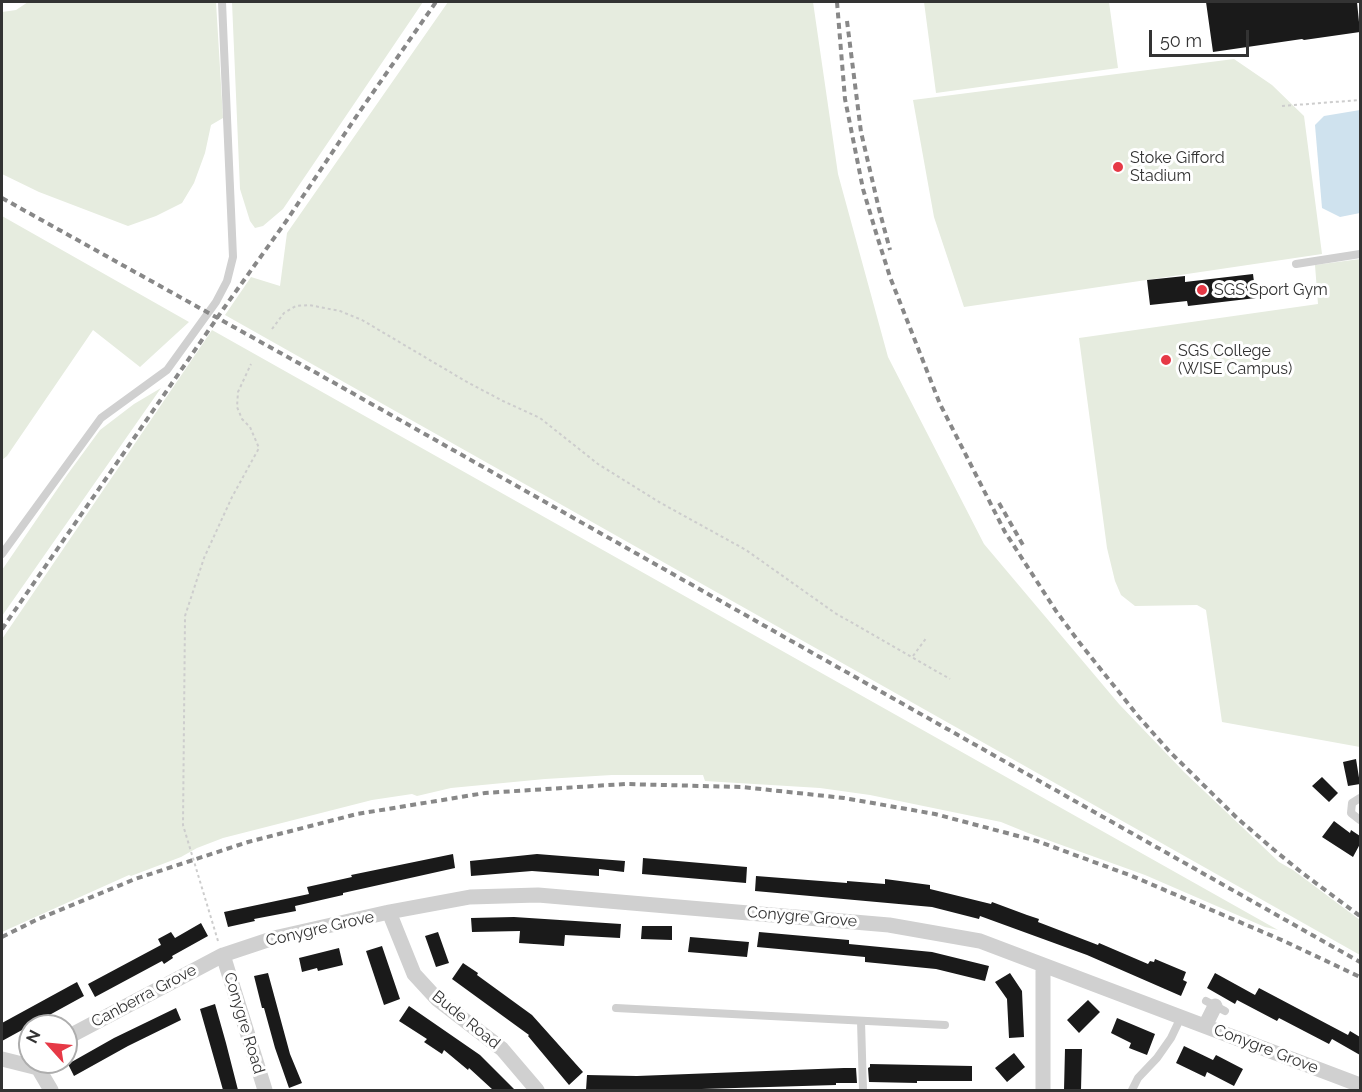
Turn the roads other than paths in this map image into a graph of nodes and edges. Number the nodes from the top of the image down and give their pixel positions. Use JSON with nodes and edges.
{"nodes":[{"id":1,"x":222,"y":2,"type":"edge"},
{"id":2,"x":1360,"y":254,"type":"edge"},
{"id":3,"x":1296,"y":264,"type":"dead end"},
{"id":4,"x":2,"y":554,"type":"edge"},
{"id":5,"x":1360,"y":798,"type":"edge"},
{"id":6,"x":1360,"y":820,"type":"edge"},
{"id":7,"x":390,"y":912,"type":"junction"},
{"id":8,"x":223,"y":955,"type":"junction"},
{"id":9,"x":1043,"y":965,"type":"junction"},
{"id":10,"x":1215,"y":1006,"type":"dead end"},
{"id":11,"x":616,"y":1008,"type":"dead end"},
{"id":12,"x":1181,"y":1017,"type":"junction"},
{"id":13,"x":861,"y":1022,"type":"junction"},
{"id":14,"x":945,"y":1024,"type":"dead end"},
{"id":15,"x":1205,"y":1026,"type":"junction"},
{"id":16,"x":78,"y":1032,"type":"edge"},
{"id":17,"x":2,"y":1059,"type":"edge"},
{"id":18,"x":18,"y":1062,"type":"edge"},
{"id":19,"x":43,"y":1074,"type":"edge"},
{"id":20,"x":1360,"y":1085,"type":"edge"},
{"id":21,"x":51,"y":1090,"type":"edge"},
{"id":22,"x":265,"y":1090,"type":"edge"},
{"id":23,"x":537,"y":1090,"type":"edge"},
{"id":24,"x":863,"y":1090,"type":"edge"},
{"id":25,"x":1043,"y":1090,"type":"edge"},
{"id":26,"x":1132,"y":1090,"type":"edge"}],
"edges":[{"from":1,"to":4,"type":"lane"},
{"from":2,"to":3,"type":"lane"},
{"from":5,"to":6,"type":"lane"},
{"from":7,"to":8,"type":"street","name":"Conygre Grove"},
{"from":7,"to":9,"type":"street","name":"Conygre Grove"},
{"from":7,"to":23,"type":"street","name":"Bude Road"},
{"from":8,"to":16,"type":"street","name":"Canberra Grove"},
{"from":8,"to":22,"type":"street","name":"Conygre Road"},
{"from":9,"to":12,"type":"street","name":"Conygre Grove"},
{"from":9,"to":25,"type":"street"},
{"from":10,"to":15,"type":"street"},
{"from":11,"to":13,"type":"lane"},
{"from":12,"to":15,"type":"street","name":"Conygre Grove"},
{"from":12,"to":26,"type":"lane"},
{"from":13,"to":14,"type":"lane"},
{"from":13,"to":24,"type":"lane"},
{"from":15,"to":20,"type":"street","name":"Conygre Grove"},
{"from":17,"to":18,"type":"street"},
{"from":19,"to":21,"type":"street"}]}
